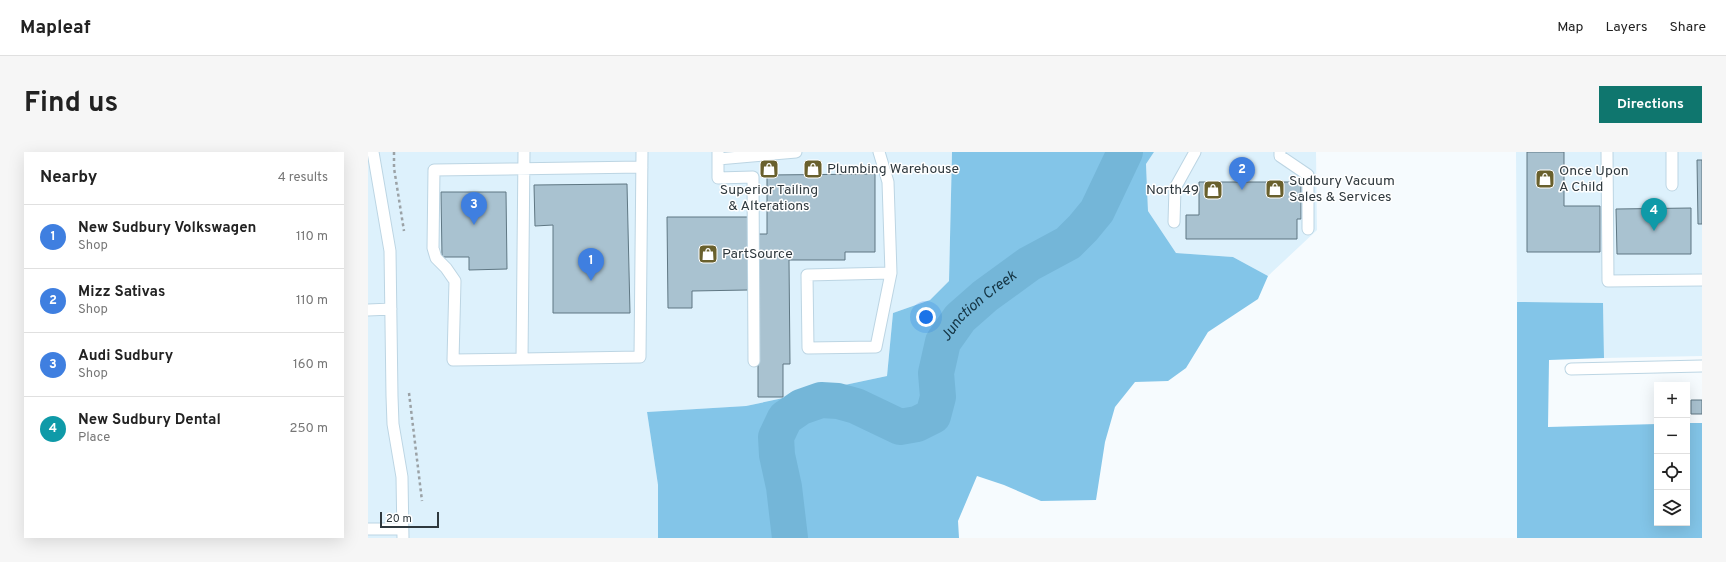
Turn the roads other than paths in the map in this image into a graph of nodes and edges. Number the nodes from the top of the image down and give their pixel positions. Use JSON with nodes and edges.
{"nodes":[{"id":1,"x":373,"y":152,"type":"edge"},
{"id":2,"x":524,"y":152,"type":"edge"},
{"id":3,"x":642,"y":152,"type":"edge"},
{"id":4,"x":796,"y":152,"type":"edge"},
{"id":5,"x":879,"y":152,"type":"edge"},
{"id":6,"x":1196,"y":152,"type":"edge"},
{"id":7,"x":1280,"y":152,"type":"edge"},
{"id":8,"x":1607,"y":152,"type":"edge"},
{"id":9,"x":1672,"y":152,"type":"edge"},
{"id":10,"x":718,"y":155,"type":"edge"},
{"id":11,"x":642,"y":167,"type":"junction"},
{"id":12,"x":524,"y":168,"type":"junction"},
{"id":13,"x":1672,"y":185,"type":"dead end"},
{"id":14,"x":1174,"y":222,"type":"dead end"},
{"id":15,"x":1308,"y":229,"type":"dead end"},
{"id":16,"x":891,"y":272,"type":"junction"},
{"id":17,"x":1702,"y":280,"type":"edge"},
{"id":18,"x":392,"y":309,"type":"junction"},
{"id":19,"x":368,"y":310,"type":"edge"},
{"id":20,"x":522,"y":359,"type":"junction"},
{"id":21,"x":754,"y":362,"type":"dead end"},
{"id":22,"x":1702,"y":366,"type":"edge"},
{"id":23,"x":1571,"y":369,"type":"dead end"},
{"id":24,"x":368,"y":529,"type":"edge"},
{"id":25,"x":402,"y":534,"type":"edge"}],
"edges":[{"from":1,"to":18,"type":"lane"},
{"from":2,"to":12,"type":"lane"},
{"from":3,"to":11,"type":"lane"},
{"from":4,"to":10,"type":"lane"},
{"from":5,"to":16,"type":"lane"},
{"from":6,"to":14,"type":"lane"},
{"from":7,"to":15,"type":"lane"},
{"from":8,"to":17,"type":"lane"},
{"from":9,"to":13,"type":"lane"},
{"from":10,"to":21,"type":"lane"},
{"from":11,"to":12,"type":"lane"},
{"from":11,"to":20,"type":"lane"},
{"from":12,"to":20,"type":"lane"},
{"from":12,"to":20,"type":"lane"},
{"from":16,"to":16,"type":"lane"},
{"from":18,"to":19,"type":"lane"},
{"from":18,"to":25,"type":"lane"},
{"from":22,"to":23,"type":"lane"},
{"from":24,"to":25,"type":"lane"}]}
